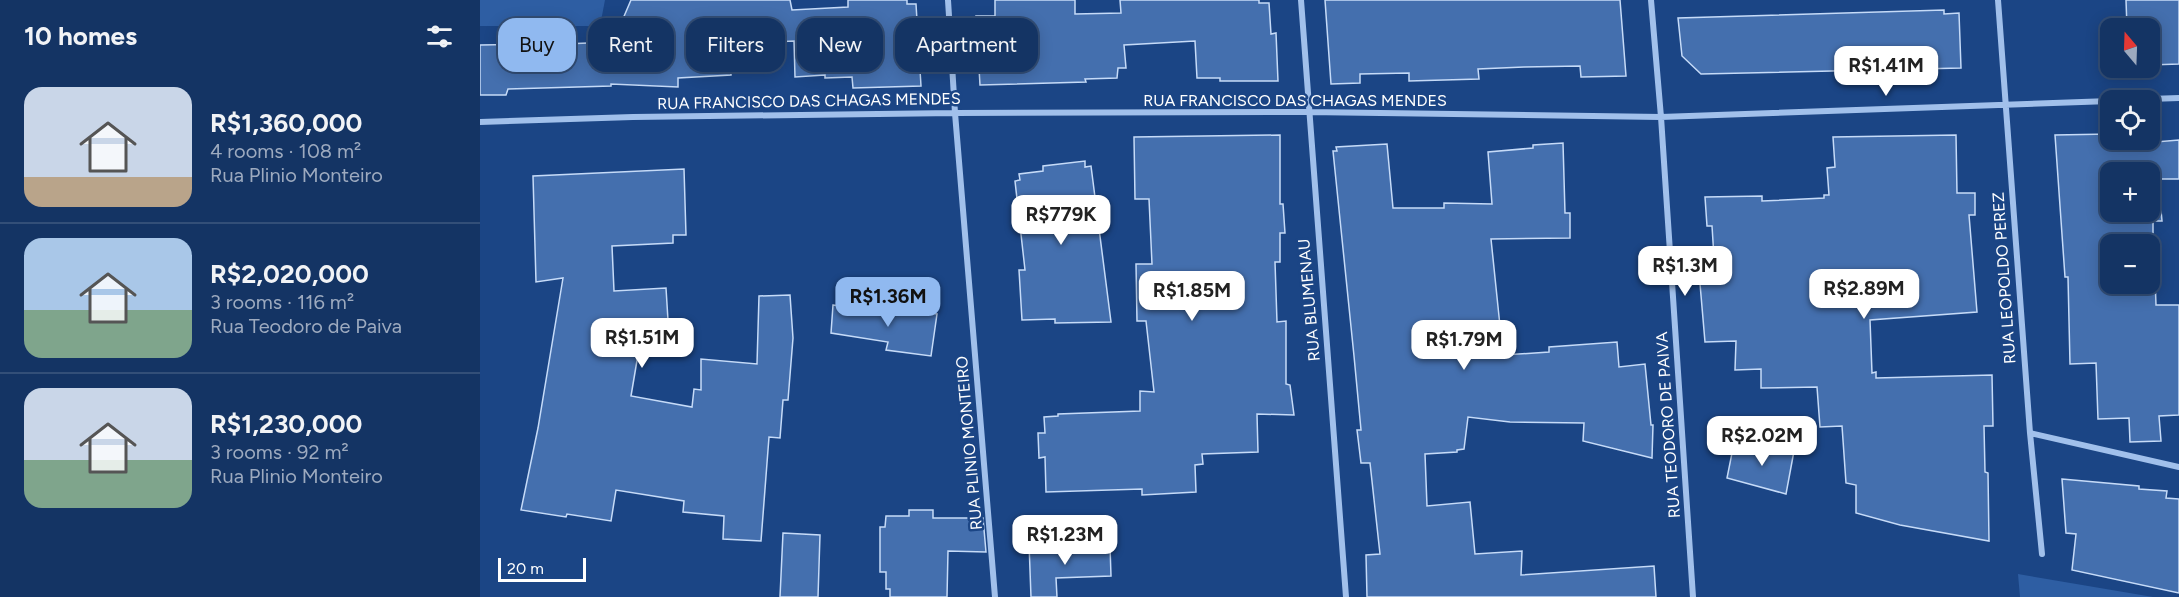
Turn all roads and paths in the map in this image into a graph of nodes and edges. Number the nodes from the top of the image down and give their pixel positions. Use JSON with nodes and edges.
{"nodes":[{"id":1,"x":948,"y":0,"type":"edge"},
{"id":2,"x":1301,"y":0,"type":"edge"},
{"id":3,"x":1651,"y":0,"type":"edge"},
{"id":4,"x":1998,"y":0,"type":"edge"},
{"id":5,"x":2179,"y":98,"type":"edge"},
{"id":6,"x":2160,"y":99,"type":"edge"},
{"id":7,"x":2100,"y":101,"type":"edge"},
{"id":8,"x":2004,"y":105,"type":"junction"},
{"id":9,"x":1308,"y":112,"type":"junction"},
{"id":10,"x":955,"y":113,"type":"junction"},
{"id":11,"x":1662,"y":117,"type":"junction"},
{"id":12,"x":480,"y":122,"type":"edge"},
{"id":13,"x":2030,"y":433,"type":"junction"},
{"id":14,"x":2179,"y":467,"type":"edge"},
{"id":15,"x":2042,"y":554,"type":"dead end"},
{"id":16,"x":995,"y":597,"type":"edge"},
{"id":17,"x":1346,"y":597,"type":"edge"},
{"id":18,"x":1693,"y":597,"type":"edge"}],
"edges":[{"from":1,"to":10,"type":"street","name":"RUA PLINIO MONTEIRO"},
{"from":2,"to":9,"type":"street","name":"RUA BLUMENAU"},
{"from":3,"to":11,"type":"street","name":"RUA TEODORO DE PAIVA"},
{"from":4,"to":8,"type":"street","name":"RUA LEOPOLDO PEREZ"},
{"from":5,"to":6,"type":"street"},
{"from":7,"to":8,"type":"street","name":"RUA FRANCISCO DAS CHAGAS MENDES"},
{"from":8,"to":11,"type":"street","name":"RUA FRANCISCO DAS CHAGAS MENDES"},
{"from":8,"to":13,"type":"street","name":"RUA LEOPOLDO PEREZ"},
{"from":9,"to":10,"type":"street","name":"RUA FRANCISCO DAS CHAGAS MENDES"},
{"from":9,"to":11,"type":"street","name":"RUA FRANCISCO DAS CHAGAS MENDES"},
{"from":9,"to":17,"type":"street","name":"RUA BLUMENAU"},
{"from":10,"to":12,"type":"street","name":"RUA FRANCISCO DAS CHAGAS MENDES"},
{"from":10,"to":16,"type":"street","name":"RUA PLINIO MONTEIRO"},
{"from":11,"to":18,"type":"street","name":"RUA TEODORO DE PAIVA"},
{"from":13,"to":14,"type":"street"},
{"from":13,"to":15,"type":"street","name":"RUA LEOPOLDO PEREZ"}]}
